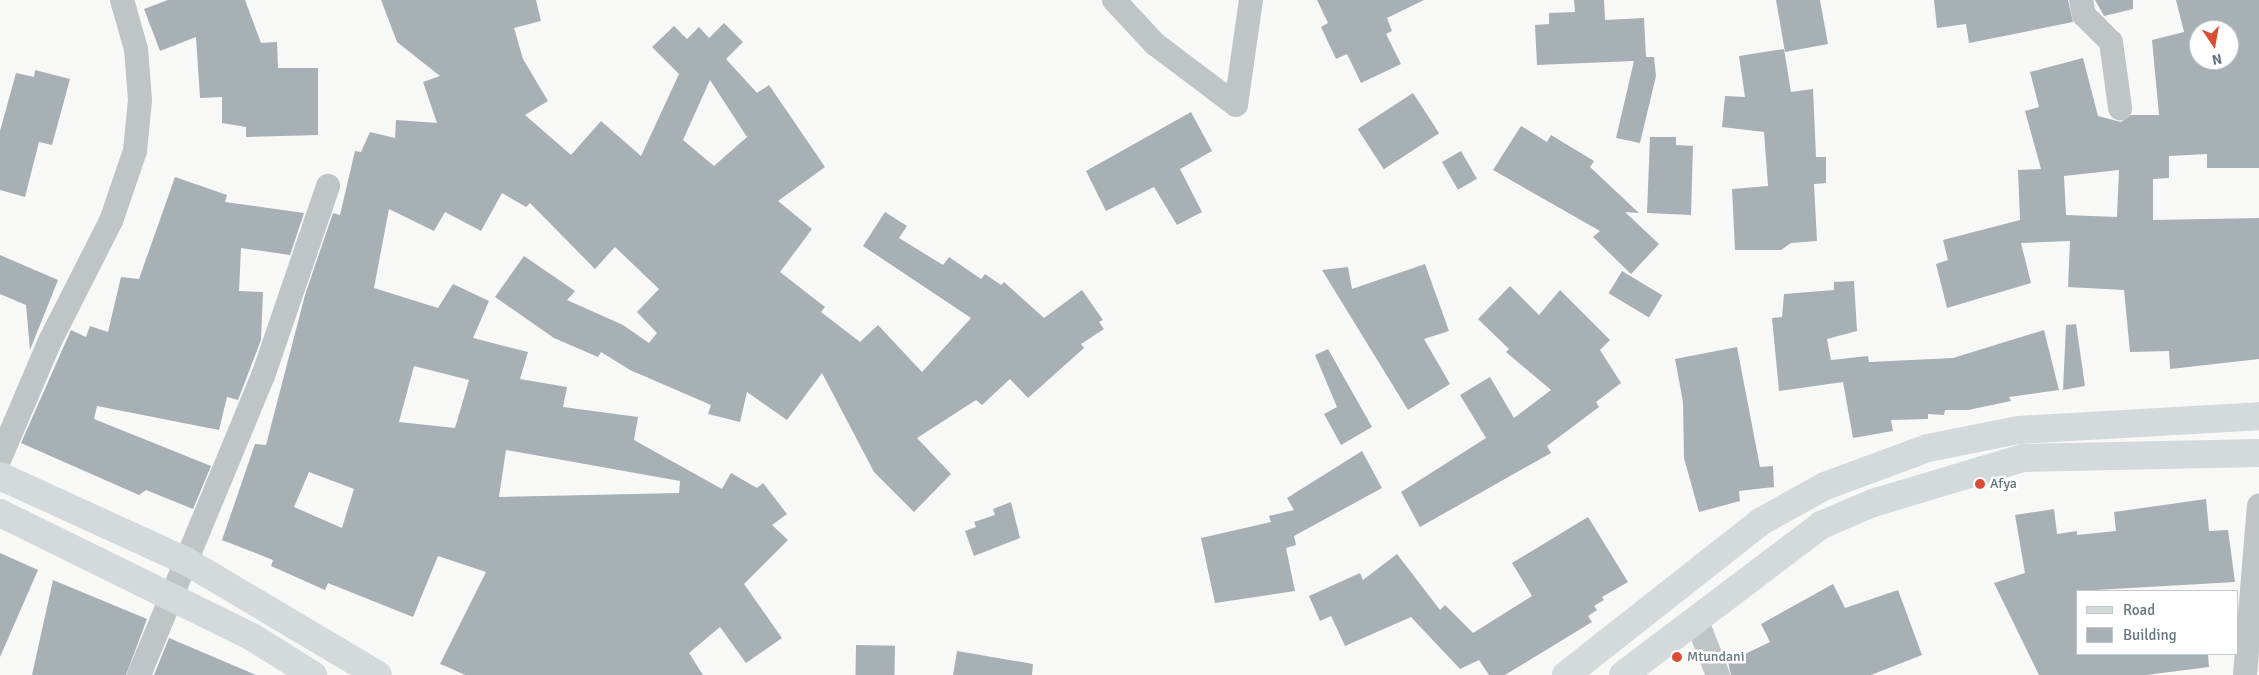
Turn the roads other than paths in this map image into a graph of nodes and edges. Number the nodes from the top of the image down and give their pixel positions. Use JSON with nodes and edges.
{"nodes":[{"id":1,"x":122,"y":0,"type":"edge"},
{"id":2,"x":1114,"y":0,"type":"edge"},
{"id":3,"x":1251,"y":0,"type":"edge"},
{"id":4,"x":2081,"y":0,"type":"edge"},
{"id":5,"x":2120,"y":108,"type":"dead end"},
{"id":6,"x":328,"y":186,"type":"dead end"},
{"id":7,"x":2259,"y":416,"type":"edge"},
{"id":8,"x":2259,"y":453,"type":"edge"},
{"id":9,"x":0,"y":458,"type":"edge"},
{"id":10,"x":0,"y":476,"type":"edge"},
{"id":11,"x":2259,"y":506,"type":"edge"},
{"id":12,"x":0,"y":512,"type":"edge"},
{"id":13,"x":186,"y":560,"type":"junction"},
{"id":14,"x":170,"y":596,"type":"junction"},
{"id":15,"x":1696,"y":620,"type":"junction"},
{"id":16,"x":139,"y":675,"type":"edge"},
{"id":17,"x":313,"y":675,"type":"edge"},
{"id":18,"x":378,"y":675,"type":"edge"},
{"id":19,"x":1566,"y":675,"type":"edge"},
{"id":20,"x":1623,"y":675,"type":"edge"},
{"id":21,"x":1718,"y":675,"type":"edge"},
{"id":22,"x":2245,"y":675,"type":"edge"}],
"edges":[{"from":1,"to":9,"type":"street"},
{"from":2,"to":3,"type":"street"},
{"from":4,"to":5,"type":"street"},
{"from":6,"to":13,"type":"street"},
{"from":7,"to":19,"type":"main road"},
{"from":8,"to":15,"type":"main road"},
{"from":10,"to":13,"type":"main road"},
{"from":11,"to":22,"type":"street"},
{"from":12,"to":14,"type":"main road"},
{"from":13,"to":14,"type":"street"},
{"from":13,"to":18,"type":"main road"},
{"from":14,"to":16,"type":"street"},
{"from":14,"to":17,"type":"main road"},
{"from":15,"to":20,"type":"main road"},
{"from":15,"to":21,"type":"street"}]}
